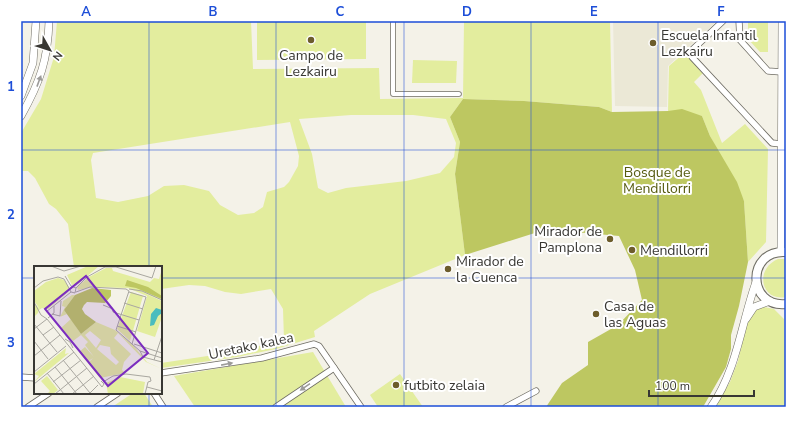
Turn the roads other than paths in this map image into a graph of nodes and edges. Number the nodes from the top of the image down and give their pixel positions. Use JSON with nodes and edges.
{"nodes":[{"id":1,"x":36,"y":21,"type":"edge"},
{"id":2,"x":49,"y":21,"type":"edge"},
{"id":3,"x":393,"y":21,"type":"edge"},
{"id":4,"x":724,"y":21,"type":"edge"},
{"id":5,"x":739,"y":21,"type":"edge"},
{"id":6,"x":782,"y":21,"type":"edge"},
{"id":7,"x":782,"y":72,"type":"junction"},
{"id":8,"x":459,"y":94,"type":"dead end"},
{"id":9,"x":21,"y":96,"type":"edge"},
{"id":10,"x":21,"y":116,"type":"edge"},
{"id":11,"x":781,"y":144,"type":"junction"},
{"id":12,"x":783,"y":252,"type":"edge"},
{"id":13,"x":756,"y":282,"type":"junction"},
{"id":14,"x":770,"y":301,"type":"junction"},
{"id":15,"x":786,"y":304,"type":"edge"},
{"id":16,"x":742,"y":330,"type":"junction"},
{"id":17,"x":334,"y":368,"type":"junction"},
{"id":18,"x":162,"y":374,"type":"edge"},
{"id":19,"x":21,"y":377,"type":"edge"},
{"id":20,"x":34,"y":378,"type":"edge"},
{"id":21,"x":536,"y":391,"type":"dead end"},
{"id":22,"x":48,"y":394,"type":"edge"},
{"id":23,"x":116,"y":394,"type":"edge"},
{"id":24,"x":155,"y":394,"type":"edge"},
{"id":25,"x":28,"y":407,"type":"edge"},
{"id":26,"x":97,"y":407,"type":"edge"},
{"id":27,"x":163,"y":407,"type":"edge"},
{"id":28,"x":276,"y":407,"type":"edge"},
{"id":29,"x":361,"y":407,"type":"edge"},
{"id":30,"x":506,"y":407,"type":"edge"},
{"id":31,"x":711,"y":407,"type":"edge"}],
"edges":[{"from":1,"to":9,"type":"street"},
{"from":10,"to":2,"type":"street","one_way":true},
{"from":3,"to":8,"type":"street"},
{"from":4,"to":11,"type":"street"},
{"from":5,"to":7,"type":"street"},
{"from":6,"to":7,"type":"street"},
{"from":7,"to":11,"type":"street"},
{"from":11,"to":12,"type":"street"},
{"from":12,"to":13,"type":"main road"},
{"from":13,"to":14,"type":"main road"},
{"from":13,"to":16,"type":"street"},
{"from":14,"to":15,"type":"main road"},
{"from":14,"to":16,"type":"street"},
{"from":16,"to":31,"type":"street"},
{"from":18,"to":17,"type":"street","name":"Uretako kalea","one_way":true},
{"from":17,"to":28,"type":"street","one_way":true},
{"from":17,"to":29,"type":"street"},
{"from":19,"to":20,"type":"street"},
{"from":21,"to":30,"type":"street"},
{"from":22,"to":25,"type":"street"},
{"from":23,"to":26,"type":"street"},
{"from":24,"to":27,"type":"street"}]}
